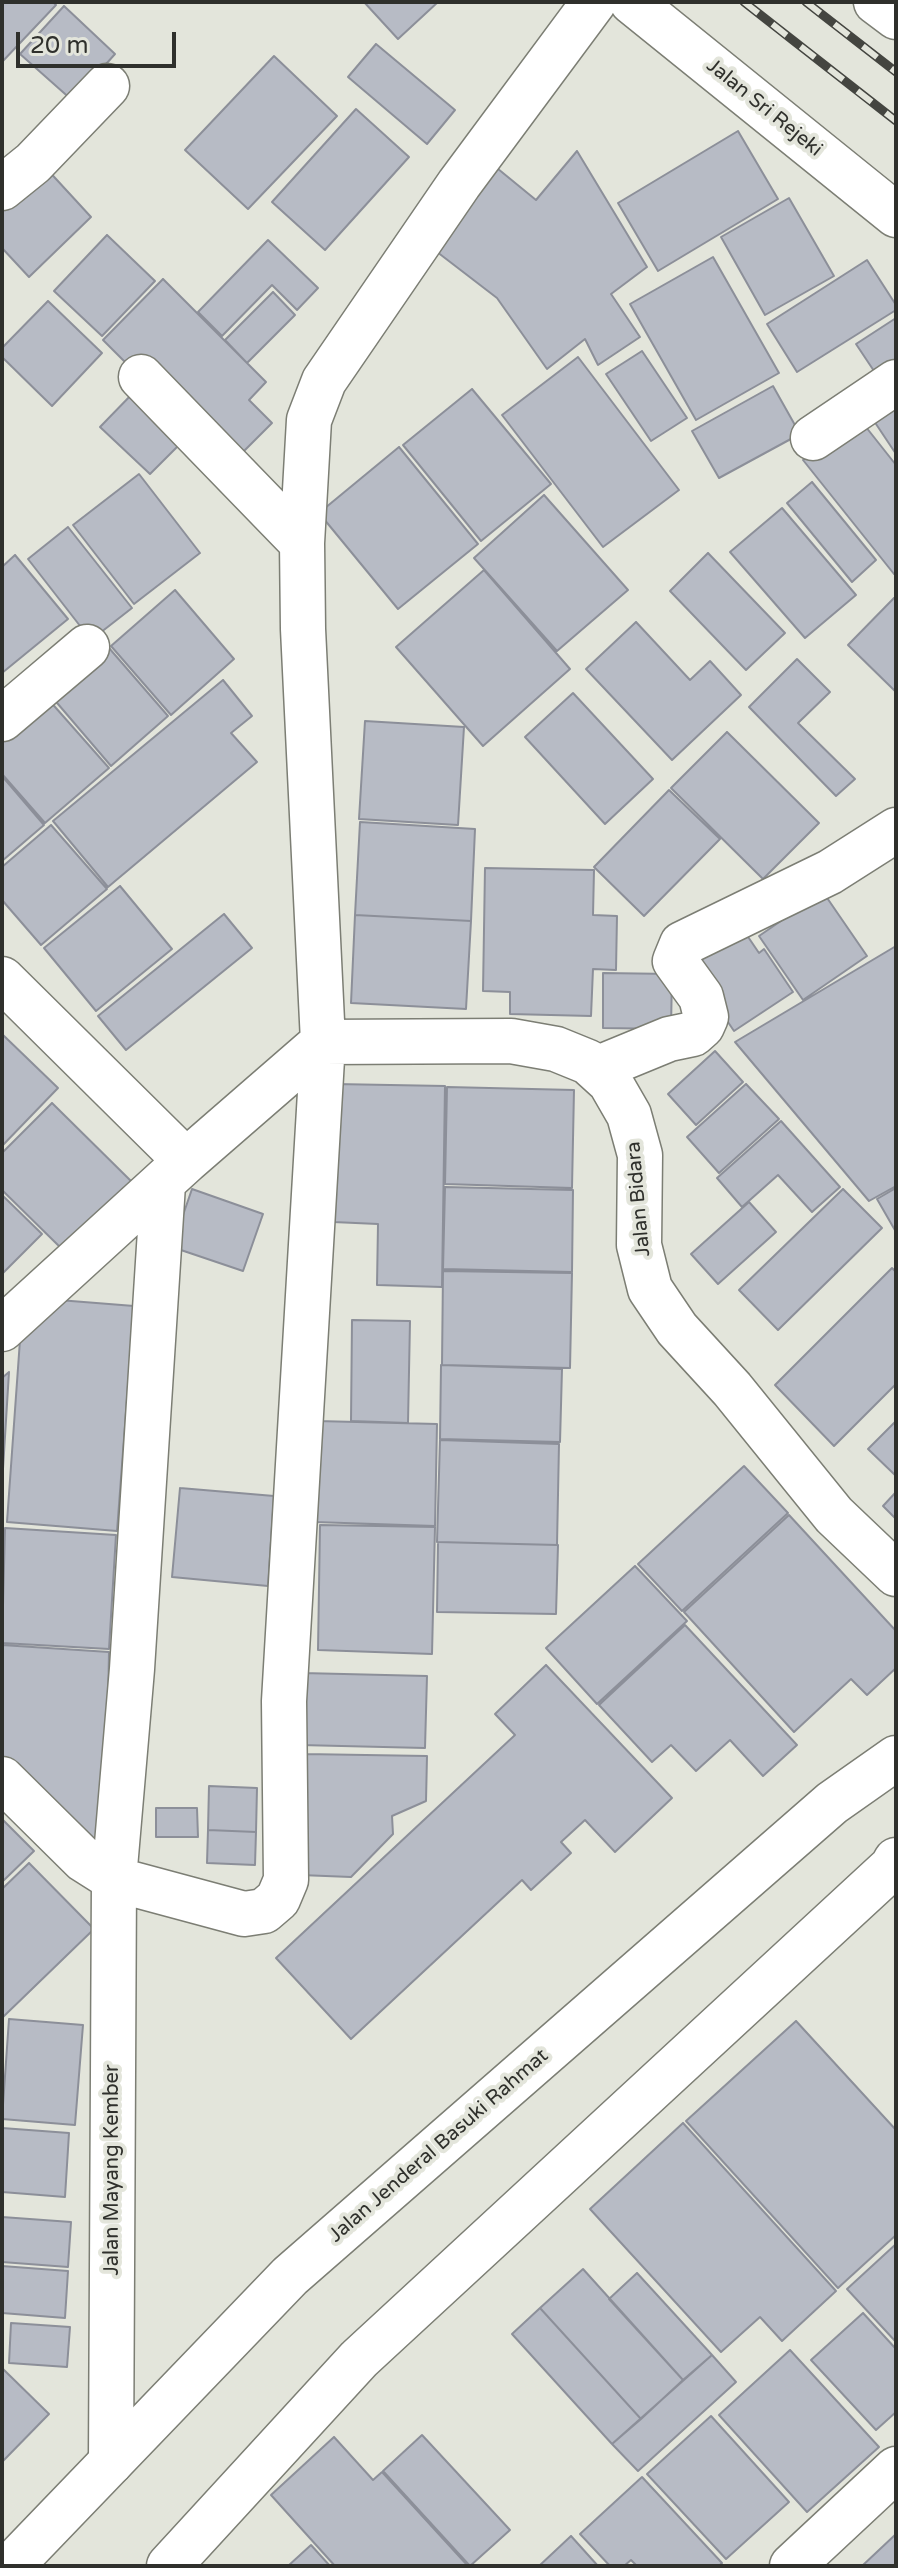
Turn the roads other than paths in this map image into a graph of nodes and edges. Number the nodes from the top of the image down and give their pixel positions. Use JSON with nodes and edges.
{"nodes":[{"id":1,"x":594,"y":2,"type":"edge"},
{"id":2,"x":632,"y":2,"type":"edge"},
{"id":3,"x":876,"y":2,"type":"edge"},
{"id":4,"x":896,"y":17,"type":"edge"},
{"id":5,"x":107,"y":86,"type":"dead end"},
{"id":6,"x":2,"y":188,"type":"edge"},
{"id":7,"x":896,"y":215,"type":"edge"},
{"id":8,"x":141,"y":377,"type":"dead end"},
{"id":9,"x":896,"y":382,"type":"edge"},
{"id":10,"x":813,"y":438,"type":"dead end"},
{"id":11,"x":302,"y":543,"type":"junction"},
{"id":12,"x":87,"y":647,"type":"dead end"},
{"id":13,"x":2,"y":719,"type":"edge"},
{"id":14,"x":896,"y":830,"type":"edge"},
{"id":15,"x":2,"y":979,"type":"edge"},
{"id":16,"x":323,"y":1042,"type":"junction"},
{"id":17,"x":596,"y":1069,"type":"junction"},
{"id":18,"x":174,"y":1173,"type":"junction"},
{"id":19,"x":2,"y":1329,"type":"edge"},
{"id":20,"x":896,"y":1574,"type":"edge"},
{"id":21,"x":896,"y":1758,"type":"edge"},
{"id":22,"x":2,"y":1779,"type":"edge"},
{"id":23,"x":896,"y":1860,"type":"edge"},
{"id":24,"x":114,"y":1879,"type":"junction"},
{"id":25,"x":111,"y":2462,"type":"junction"},
{"id":26,"x":896,"y":2469,"type":"edge"},
{"id":27,"x":11,"y":2566,"type":"edge"},
{"id":28,"x":169,"y":2566,"type":"edge"},
{"id":29,"x":792,"y":2566,"type":"edge"}],
"edges":[{"from":1,"to":11,"type":"main road"},
{"from":2,"to":7,"type":"main road","name":"Jalan Sri Rejeki"},
{"from":3,"to":4,"type":"main road"},
{"from":5,"to":6,"type":"main road"},
{"from":8,"to":11,"type":"main road"},
{"from":9,"to":10,"type":"main road"},
{"from":11,"to":16,"type":"main road"},
{"from":12,"to":13,"type":"main road"},
{"from":14,"to":17,"type":"main road"},
{"from":15,"to":18,"type":"main road"},
{"from":16,"to":17,"type":"main road","name":"Jalan Bidara"},
{"from":16,"to":18,"type":"main road"},
{"from":16,"to":24,"type":"main road"},
{"from":17,"to":20,"type":"main road","name":"Jalan Bidara"},
{"from":18,"to":19,"type":"main road"},
{"from":18,"to":24,"type":"main road","name":"Jalan Mayang Kember"},
{"from":21,"to":25,"type":"main road","name":"Jalan Jenderal Basuki Rahmat"},
{"from":22,"to":24,"type":"main road"},
{"from":23,"to":28,"type":"main road"},
{"from":24,"to":25,"type":"main road","name":"Jalan Mayang Kember"},
{"from":25,"to":27,"type":"main road","name":"Jalan Jenderal Basuki Rahmat"},
{"from":26,"to":29,"type":"main road"}]}
